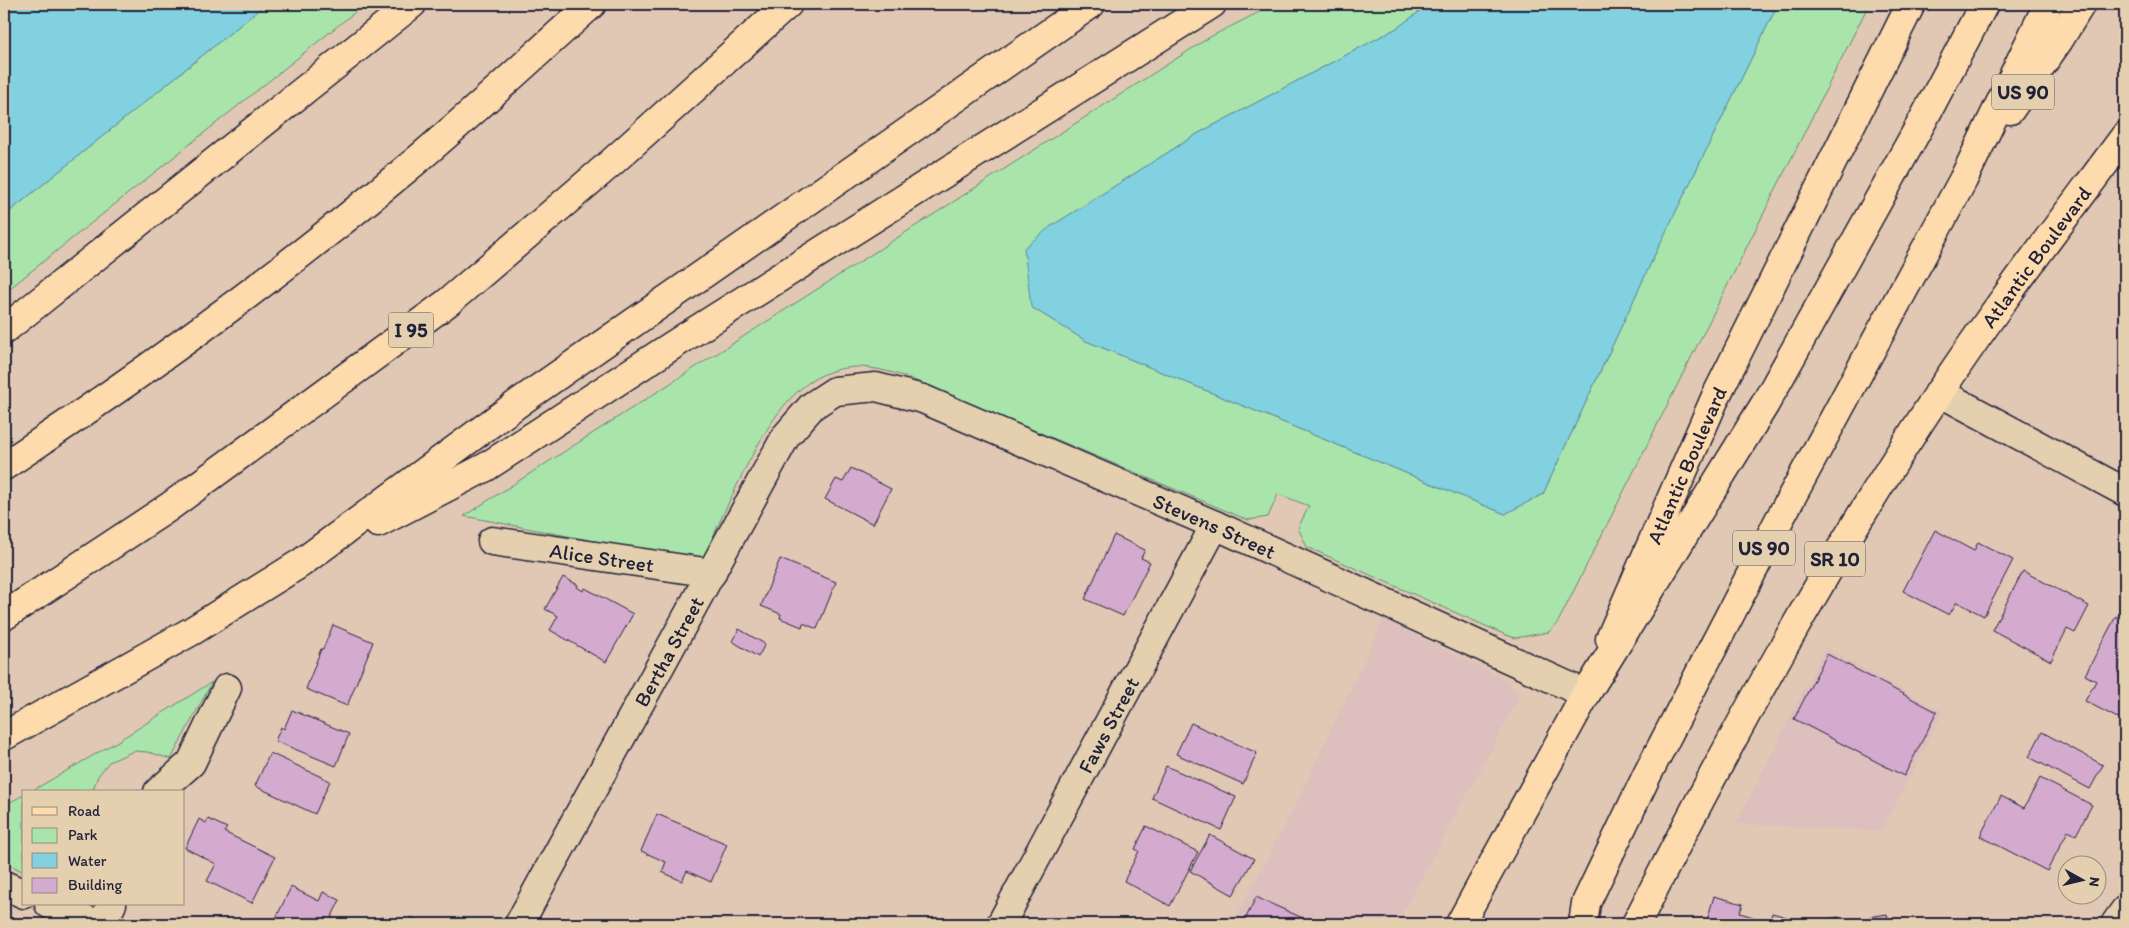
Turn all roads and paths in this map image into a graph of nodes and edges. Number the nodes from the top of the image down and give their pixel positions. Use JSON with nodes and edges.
{"nodes":[{"id":1,"x":412,"y":4,"type":"edge"},
{"id":2,"x":592,"y":4,"type":"edge"},
{"id":3,"x":788,"y":4,"type":"edge"},
{"id":4,"x":1091,"y":4,"type":"edge"},
{"id":5,"x":1212,"y":4,"type":"edge"},
{"id":6,"x":1911,"y":4,"type":"edge"},
{"id":7,"x":1984,"y":4,"type":"edge"},
{"id":8,"x":2048,"y":4,"type":"edge"},
{"id":9,"x":2081,"y":4,"type":"edge"},
{"id":10,"x":2125,"y":136,"type":"edge"},
{"id":11,"x":1963,"y":180,"type":"junction"},
{"id":12,"x":4,"y":330,"type":"edge"},
{"id":13,"x":834,"y":391,"type":"joint"},
{"id":14,"x":1939,"y":392,"type":"junction"},
{"id":15,"x":4,"y":466,"type":"edge"},
{"id":16,"x":2125,"y":492,"type":"edge"},
{"id":17,"x":1215,"y":525,"type":"junction"},
{"id":18,"x":492,"y":541,"type":"dead end"},
{"id":19,"x":301,"y":563,"type":"junction"},
{"id":20,"x":712,"y":573,"type":"junction"},
{"id":21,"x":4,"y":616,"type":"edge"},
{"id":22,"x":227,"y":688,"type":"dead end"},
{"id":23,"x":1586,"y":694,"type":"junction"},
{"id":24,"x":4,"y":736,"type":"edge"},
{"id":25,"x":160,"y":790,"type":"edge"},
{"id":26,"x":4,"y":885,"type":"edge"},
{"id":27,"x":22,"y":893,"type":"edge"},
{"id":28,"x":54,"y":906,"type":"edge"},
{"id":29,"x":111,"y":906,"type":"edge"},
{"id":30,"x":2125,"y":910,"type":"edge"},
{"id":31,"x":96,"y":924,"type":"edge"},
{"id":32,"x":102,"y":924,"type":"edge"},
{"id":33,"x":519,"y":924,"type":"edge"},
{"id":34,"x":1001,"y":924,"type":"edge"},
{"id":35,"x":1460,"y":924,"type":"edge"},
{"id":36,"x":1582,"y":924,"type":"edge"},
{"id":37,"x":1636,"y":924,"type":"edge"},
{"id":38,"x":2115,"y":924,"type":"edge"}],
"edges":[{"from":1,"to":12,"type":"main road"},
{"from":2,"to":15,"type":"main road"},
{"from":3,"to":21,"type":"main road","number":"I 95"},
{"from":4,"to":19,"type":"main road"},
{"from":5,"to":19,"type":"main road"},
{"from":6,"to":23,"type":"main road","name":"Atlantic Boulevard"},
{"from":7,"to":23,"type":"main road"},
{"from":8,"to":11,"type":"main road"},
{"from":9,"to":11,"type":"main road","number":"US 90"},
{"from":10,"to":14,"type":"main road","name":"Atlantic Boulevard","number":"SR 10"},
{"from":11,"to":36,"type":"main road","number":"US 90"},
{"from":13,"to":17,"type":"street","name":"Stevens Street"},
{"from":13,"to":20,"type":"street","name":"Bertha Street"},
{"from":14,"to":16,"type":"street"},
{"from":14,"to":37,"type":"main road","name":"Atlantic Boulevard","number":"SR 10"},
{"from":17,"to":23,"type":"street","name":"Stevens Street"},
{"from":17,"to":34,"type":"street","name":"Faws Street"},
{"from":18,"to":20,"type":"street","name":"Alice Street"},
{"from":19,"to":24,"type":"main road"},
{"from":20,"to":33,"type":"street","name":"Bertha Street"},
{"from":22,"to":25,"type":"street"},
{"from":23,"to":35,"type":"main road","name":"Atlantic Boulevard"},
{"from":26,"to":27,"type":"street"},
{"from":28,"to":31,"type":"street"},
{"from":29,"to":32,"type":"street"},
{"from":30,"to":38,"type":"street"}]}
